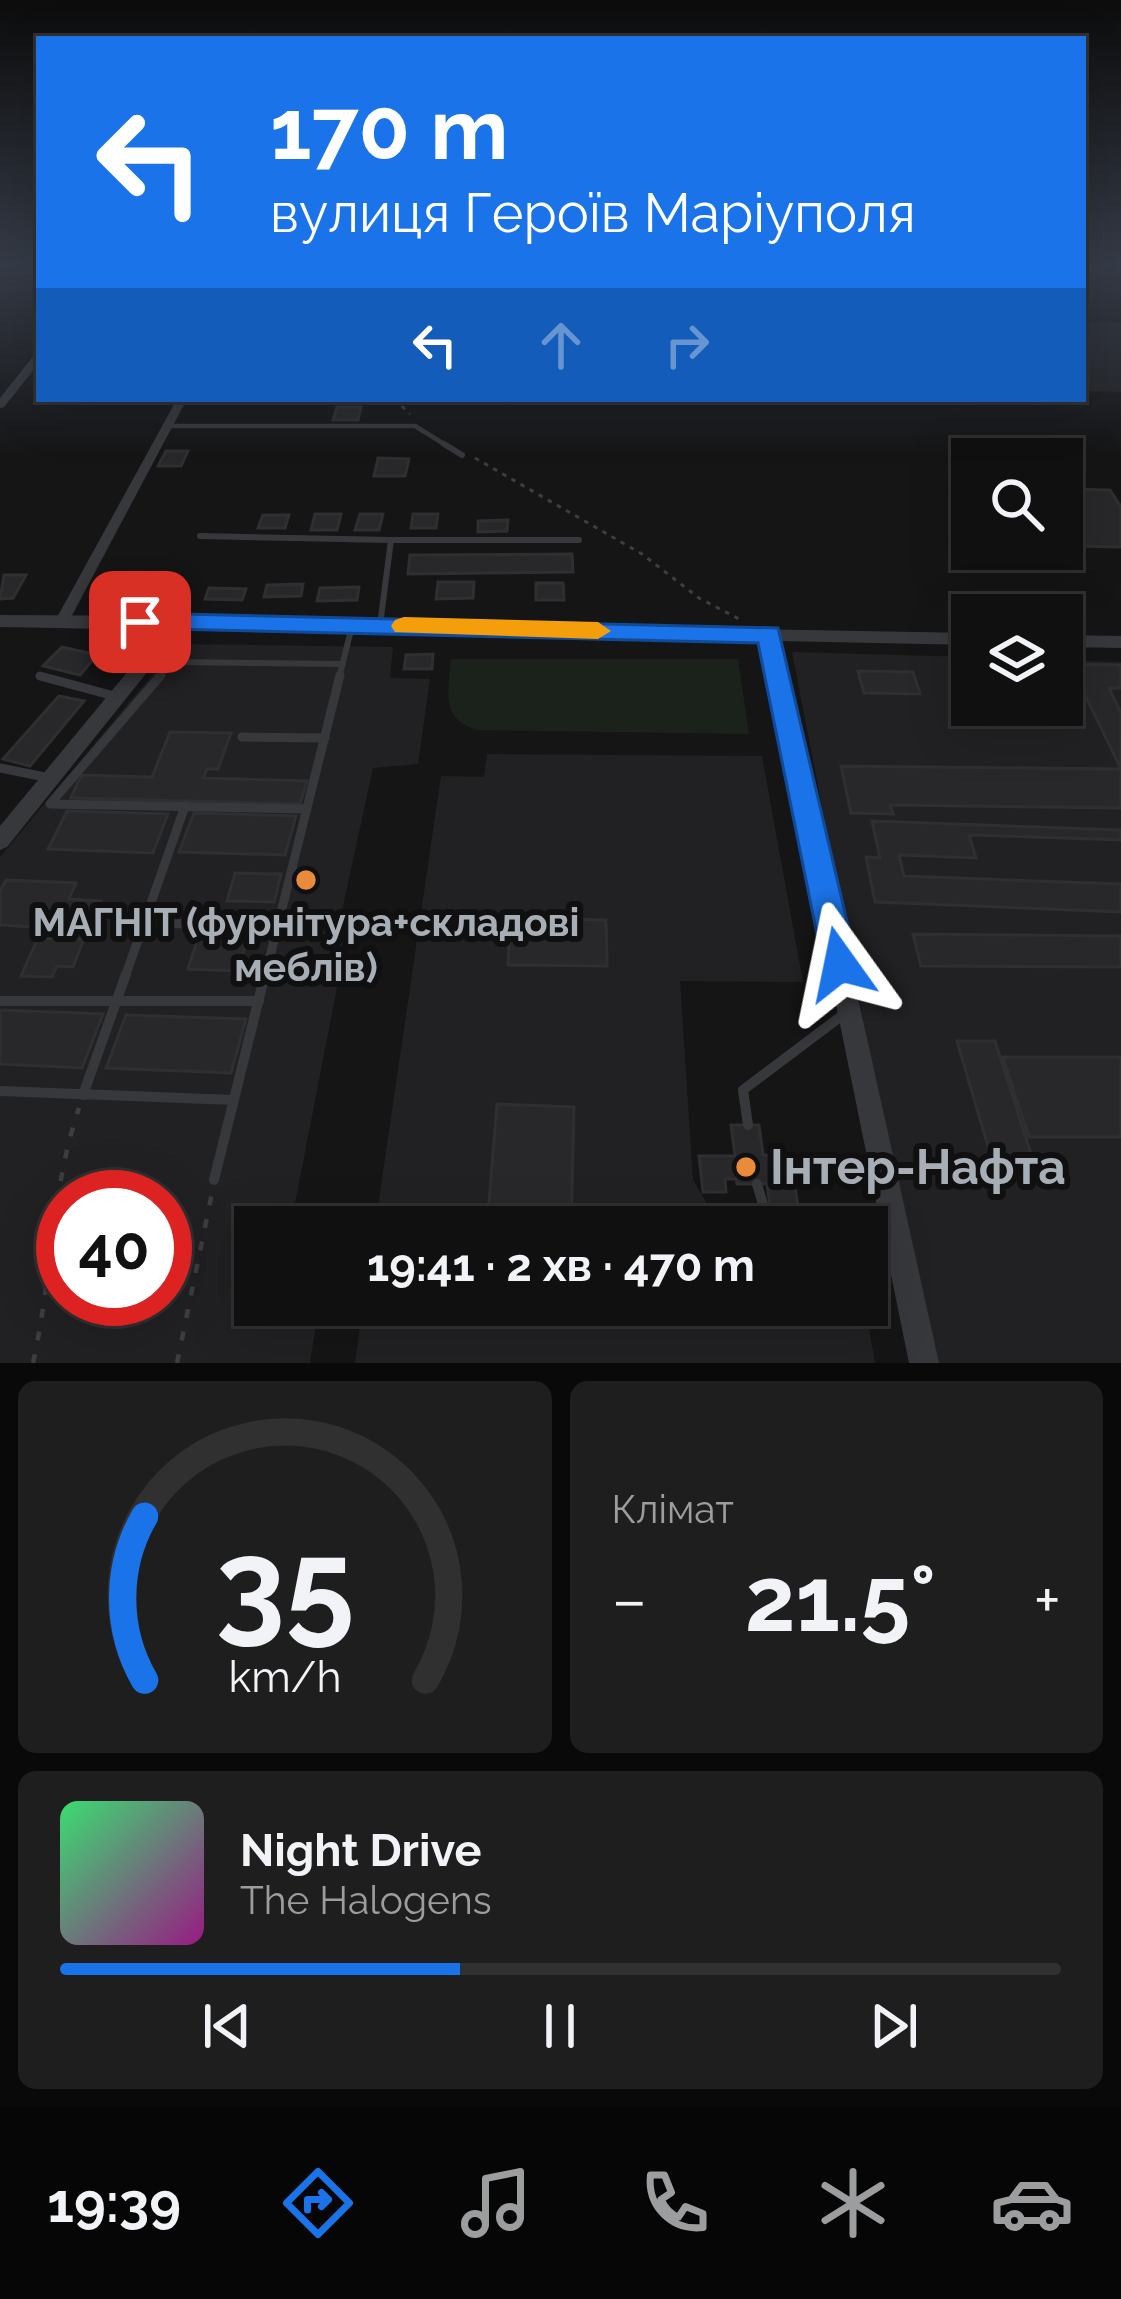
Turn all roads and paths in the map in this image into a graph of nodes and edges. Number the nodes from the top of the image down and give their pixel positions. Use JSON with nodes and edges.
{"nodes":[{"id":1,"x":36,"y":360,"type":"edge"},
{"id":2,"x":181,"y":402,"type":"edge"},
{"id":3,"x":397,"y":402,"type":"edge"},
{"id":4,"x":0,"y":405,"type":"edge"},
{"id":5,"x":169,"y":426,"type":"junction"},
{"id":6,"x":415,"y":426,"type":"junction"},
{"id":7,"x":462,"y":455,"type":"joint"},
{"id":8,"x":200,"y":536,"type":"dead end"},
{"id":9,"x":391,"y":540,"type":"junction"},
{"id":10,"x":579,"y":540,"type":"dead end"},
{"id":11,"x":0,"y":621,"type":"edge"},
{"id":12,"x":62,"y":621,"type":"junction"},
{"id":13,"x":178,"y":622,"type":"junction"},
{"id":14,"x":353,"y":625,"type":"junction"},
{"id":15,"x":380,"y":625,"type":"junction"},
{"id":16,"x":769,"y":634,"type":"junction"},
{"id":17,"x":951,"y":638,"type":"edge"},
{"id":18,"x":1083,"y":641,"type":"edge"},
{"id":19,"x":1121,"y":642,"type":"edge"},
{"id":20,"x":343,"y":664,"type":"junction"},
{"id":21,"x":40,"y":676,"type":"dead end"},
{"id":22,"x":120,"y":698,"type":"junction"},
{"id":23,"x":242,"y":737,"type":"dead end"},
{"id":24,"x":325,"y":737,"type":"junction"},
{"id":25,"x":0,"y":768,"type":"edge"},
{"id":26,"x":52,"y":779,"type":"junction"},
{"id":27,"x":185,"y":806,"type":"junction"},
{"id":28,"x":307,"y":809,"type":"junction"},
{"id":29,"x":0,"y":841,"type":"edge"},
{"id":30,"x":144,"y":923,"type":"junction"},
{"id":31,"x":278,"y":926,"type":"junction"},
{"id":32,"x":0,"y":1001,"type":"edge"},
{"id":33,"x":259,"y":1001,"type":"junction"},
{"id":34,"x":116,"y":1002,"type":"junction"},
{"id":35,"x":850,"y":1010,"type":"junction"},
{"id":36,"x":0,"y":1090,"type":"edge"},
{"id":37,"x":83,"y":1095,"type":"junction"},
{"id":38,"x":234,"y":1100,"type":"junction"},
{"id":39,"x":748,"y":1125,"type":"dead end"},
{"id":40,"x":214,"y":1180,"type":"joint"},
{"id":41,"x":757,"y":1184,"type":"dead end"},
{"id":42,"x":763,"y":1206,"type":"edge"},
{"id":43,"x":888,"y":1269,"type":"edge"},
{"id":44,"x":907,"y":1277,"type":"junction"},
{"id":45,"x":32,"y":1363,"type":"edge"},
{"id":46,"x":177,"y":1363,"type":"edge"},
{"id":47,"x":924,"y":1363,"type":"edge"}],
"edges":[{"from":1,"to":4,"type":"street"},
{"from":2,"to":5,"type":"street"},
{"from":3,"to":6,"type":"path"},
{"from":5,"to":6,"type":"lane"},
{"from":5,"to":12,"type":"street"},
{"from":6,"to":7,"type":"lane"},
{"from":7,"to":16,"type":"path"},
{"from":8,"to":9,"type":"lane"},
{"from":9,"to":10,"type":"lane"},
{"from":9,"to":15,"type":"lane"},
{"from":11,"to":12,"type":"street"},
{"from":12,"to":13,"type":"street"},
{"from":13,"to":14,"type":"street"},
{"from":13,"to":22,"type":"street"},
{"from":14,"to":15,"type":"street"},
{"from":14,"to":20,"type":"lane"},
{"from":15,"to":16,"type":"street"},
{"from":16,"to":17,"type":"street"},
{"from":16,"to":35,"type":"street"},
{"from":18,"to":19,"type":"street"},
{"from":20,"to":24,"type":"lane"},
{"from":20,"to":27,"type":"lane"},
{"from":21,"to":22,"type":"lane"},
{"from":22,"to":26,"type":"street"},
{"from":23,"to":24,"type":"lane"},
{"from":24,"to":28,"type":"lane"},
{"from":25,"to":26,"type":"lane"},
{"from":26,"to":29,"type":"street"},
{"from":27,"to":28,"type":"lane"},
{"from":27,"to":30,"type":"lane"},
{"from":28,"to":31,"type":"lane"},
{"from":30,"to":31,"type":"lane"},
{"from":30,"to":34,"type":"lane"},
{"from":31,"to":33,"type":"lane"},
{"from":32,"to":34,"type":"lane"},
{"from":33,"to":34,"type":"lane"},
{"from":33,"to":38,"type":"lane"},
{"from":34,"to":37,"type":"lane"},
{"from":35,"to":39,"type":"lane"},
{"from":35,"to":44,"type":"street"},
{"from":36,"to":37,"type":"lane"},
{"from":37,"to":38,"type":"lane"},
{"from":37,"to":45,"type":"path"},
{"from":38,"to":40,"type":"lane"},
{"from":40,"to":46,"type":"path"},
{"from":41,"to":42,"type":"lane"},
{"from":43,"to":44,"type":"lane"},
{"from":44,"to":47,"type":"street"}]}
